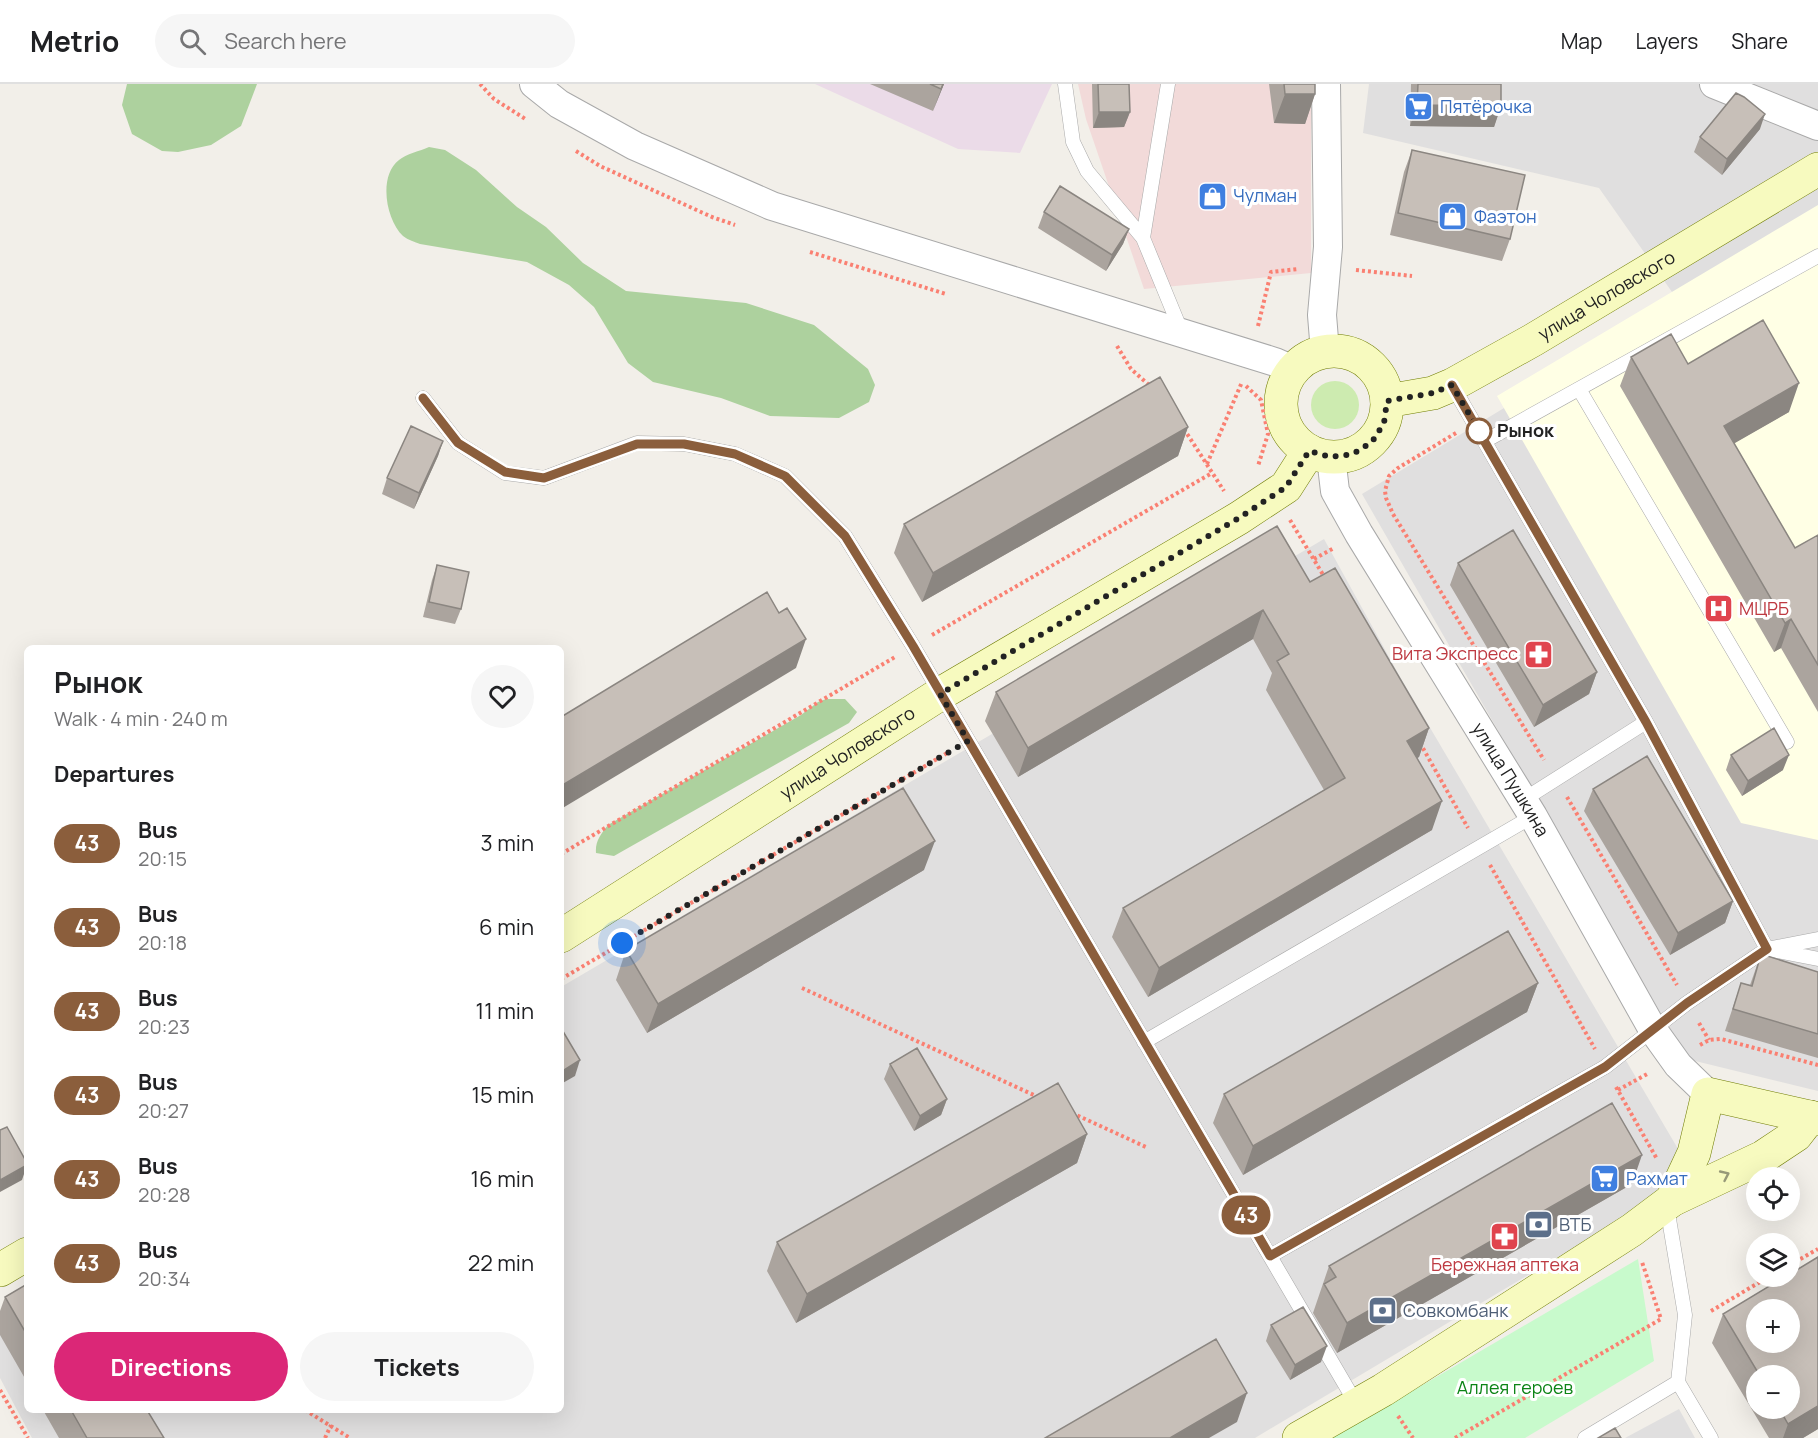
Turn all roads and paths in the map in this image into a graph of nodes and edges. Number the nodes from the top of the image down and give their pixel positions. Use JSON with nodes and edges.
{"nodes":[{"id":1,"x":480,"y":84,"type":"edge"},
{"id":2,"x":534,"y":84,"type":"edge"},
{"id":3,"x":1065,"y":84,"type":"edge"},
{"id":4,"x":1168,"y":84,"type":"edge"},
{"id":5,"x":1326,"y":84,"type":"edge"},
{"id":6,"x":1714,"y":84,"type":"edge"},
{"id":7,"x":532,"y":123,"type":"dead end"},
{"id":8,"x":1818,"y":126,"type":"edge"},
{"id":9,"x":571,"y":148,"type":"dead end"},
{"id":10,"x":1818,"y":169,"type":"edge"},
{"id":11,"x":743,"y":228,"type":"dead end"},
{"id":12,"x":1143,"y":238,"type":"junction"},
{"id":13,"x":806,"y":251,"type":"dead end"},
{"id":14,"x":1818,"y":256,"type":"edge"},
{"id":15,"x":1326,"y":267,"type":"junction"},
{"id":16,"x":1412,"y":276,"type":"dead end"},
{"id":17,"x":950,"y":296,"type":"dead end"},
{"id":18,"x":1182,"y":334,"type":"junction"},
{"id":19,"x":1117,"y":346,"type":"dead end"},
{"id":20,"x":1325,"y":351,"type":"junction"},
{"id":21,"x":1251,"y":354,"type":"junction"},
{"id":22,"x":1293,"y":370,"type":"junction"},
{"id":23,"x":1234,"y":381,"type":"dead end"},
{"id":24,"x":1242,"y":382,"type":"junction"},
{"id":25,"x":1452,"y":385,"type":"junction"},
{"id":26,"x":1151,"y":388,"type":"edge"},
{"id":27,"x":1579,"y":389,"type":"junction"},
{"id":28,"x":423,"y":398,"type":"dead end"},
{"id":29,"x":1387,"y":401,"type":"junction"},
{"id":30,"x":1474,"y":423,"type":"junction"},
{"id":31,"x":1183,"y":428,"type":"edge"},
{"id":32,"x":1485,"y":441,"type":"junction"},
{"id":33,"x":1320,"y":454,"type":"junction"},
{"id":34,"x":1206,"y":464,"type":"junction"},
{"id":35,"x":1212,"y":473,"type":"junction"},
{"id":36,"x":1227,"y":495,"type":"dead end"},
{"id":37,"x":1275,"y":495,"type":"junction"},
{"id":38,"x":1326,"y":580,"type":"edge"},
{"id":39,"x":913,"y":646,"type":"junction"},
{"id":40,"x":940,"y":694,"type":"junction"},
{"id":41,"x":1646,"y":722,"type":"junction"},
{"id":42,"x":1415,"y":735,"type":"edge"},
{"id":43,"x":968,"y":741,"type":"junction"},
{"id":44,"x":1787,"y":742,"type":"dead end"},
{"id":45,"x":1556,"y":779,"type":"junction"},
{"id":46,"x":1528,"y":808,"type":"junction"},
{"id":47,"x":1480,"y":848,"type":"junction"},
{"id":48,"x":564,"y":852,"type":"edge"},
{"id":49,"x":564,"y":934,"type":"edge"},
{"id":50,"x":1818,"y":939,"type":"edge"},
{"id":51,"x":1767,"y":949,"type":"junction"},
{"id":52,"x":1818,"y":959,"type":"edge"},
{"id":53,"x":564,"y":977,"type":"edge"},
{"id":54,"x":802,"y":988,"type":"dead end"},
{"id":55,"x":1687,"y":1003,"type":"junction"},
{"id":56,"x":1653,"y":1030,"type":"junction"},
{"id":57,"x":1709,"y":1040,"type":"dead end"},
{"id":58,"x":1144,"y":1042,"type":"junction"},
{"id":59,"x":1605,"y":1067,"type":"junction"},
{"id":60,"x":1708,"y":1094,"type":"junction"},
{"id":61,"x":1039,"y":1098,"type":"edge"},
{"id":62,"x":1071,"y":1113,"type":"edge"},
{"id":63,"x":1814,"y":1118,"type":"edge"},
{"id":64,"x":1146,"y":1147,"type":"dead end"},
{"id":65,"x":1661,"y":1165,"type":"dead end"},
{"id":66,"x":1669,"y":1203,"type":"junction"},
{"id":67,"x":1818,"y":1249,"type":"edge"},
{"id":68,"x":24,"y":1256,"type":"edge"},
{"id":69,"x":1270,"y":1256,"type":"junction"},
{"id":70,"x":1800,"y":1259,"type":"edge"},
{"id":71,"x":1641,"y":1261,"type":"dead end"},
{"id":72,"x":0,"y":1270,"type":"edge"},
{"id":73,"x":1751,"y":1287,"type":"edge"},
{"id":74,"x":1711,"y":1311,"type":"dead end"},
{"id":75,"x":1678,"y":1382,"type":"junction"},
{"id":76,"x":0,"y":1390,"type":"edge"},
{"id":77,"x":1357,"y":1405,"type":"junction"},
{"id":78,"x":310,"y":1413,"type":"edge"},
{"id":79,"x":1397,"y":1415,"type":"dead end"},
{"id":80,"x":331,"y":1425,"type":"junction"},
{"id":81,"x":28,"y":1438,"type":"edge"},
{"id":82,"x":326,"y":1438,"type":"edge"},
{"id":83,"x":350,"y":1438,"type":"edge"},
{"id":84,"x":1299,"y":1438,"type":"edge"},
{"id":85,"x":1413,"y":1438,"type":"edge"},
{"id":86,"x":1455,"y":1438,"type":"edge"},
{"id":87,"x":1585,"y":1438,"type":"edge"},
{"id":88,"x":1711,"y":1438,"type":"edge"}],
"edges":[{"from":1,"to":7,"type":"path"},
{"from":2,"to":18,"type":"street"},
{"from":3,"to":12,"type":"lane"},
{"from":4,"to":12,"type":"lane"},
{"from":5,"to":15,"type":"street"},
{"from":6,"to":8,"type":"street"},
{"from":9,"to":11,"type":"path"},
{"from":10,"to":25,"type":"street","name":"улица Чоловского"},
{"from":12,"to":18,"type":"lane"},
{"from":13,"to":17,"type":"path"},
{"from":14,"to":27,"type":"lane"},
{"from":15,"to":16,"type":"path"},
{"from":15,"to":20,"type":"street"},
{"from":15,"to":21,"type":"path"},
{"from":18,"to":21,"type":"street"},
{"from":19,"to":26,"type":"path"},
{"from":20,"to":22,"type":"street"},
{"from":20,"to":29,"type":"street"},
{"from":21,"to":22,"type":"street"},
{"from":21,"to":24,"type":"path"},
{"from":22,"to":33,"type":"street"},
{"from":23,"to":24,"type":"path"},
{"from":24,"to":34,"type":"path"},
{"from":24,"to":37,"type":"path"},
{"from":25,"to":29,"type":"street","name":"улица Чоловского"},
{"from":25,"to":30,"type":"lane"},
{"from":27,"to":32,"type":"lane"},
{"from":27,"to":44,"type":"lane"},
{"from":28,"to":39,"type":"lane"},
{"from":29,"to":33,"type":"street"},
{"from":30,"to":32,"type":"lane"},
{"from":30,"to":45,"type":"path"},
{"from":31,"to":34,"type":"path"},
{"from":32,"to":41,"type":"lane"},
{"from":33,"to":37,"type":"street","name":"улица Чоловского"},
{"from":33,"to":46,"type":"street","name":"улица Пушкина"},
{"from":34,"to":35,"type":"path"},
{"from":35,"to":36,"type":"path"},
{"from":35,"to":39,"type":"path"},
{"from":37,"to":38,"type":"path"},
{"from":37,"to":40,"type":"street","name":"улица Чоловского"},
{"from":39,"to":40,"type":"lane"},
{"from":39,"to":48,"type":"path"},
{"from":40,"to":43,"type":"lane"},
{"from":40,"to":49,"type":"street","name":"улица Чоловского"},
{"from":41,"to":45,"type":"lane"},
{"from":41,"to":51,"type":"lane"},
{"from":42,"to":47,"type":"path"},
{"from":43,"to":53,"type":"path"},
{"from":43,"to":58,"type":"lane"},
{"from":45,"to":46,"type":"lane"},
{"from":45,"to":55,"type":"path"},
{"from":46,"to":47,"type":"lane"},
{"from":46,"to":56,"type":"street","name":"улица Пушкина"},
{"from":47,"to":58,"type":"lane"},
{"from":47,"to":59,"type":"path"},
{"from":50,"to":51,"type":"lane"},
{"from":51,"to":52,"type":"lane"},
{"from":51,"to":55,"type":"lane"},
{"from":54,"to":61,"type":"path"},
{"from":55,"to":56,"type":"lane"},
{"from":55,"to":57,"type":"path"},
{"from":56,"to":59,"type":"lane"},
{"from":56,"to":60,"type":"street","name":"улица Пушкина"},
{"from":58,"to":69,"type":"lane"},
{"from":59,"to":65,"type":"path"},
{"from":59,"to":69,"type":"lane"},
{"from":60,"to":63,"type":"street"},
{"from":60,"to":66,"type":"street"},
{"from":62,"to":64,"type":"path"},
{"from":66,"to":63,"type":"street","one_way":true},
{"from":66,"to":75,"type":"lane"},
{"from":66,"to":77,"type":"street"},
{"from":67,"to":70,"type":"path"},
{"from":68,"to":72,"type":"street"},
{"from":69,"to":77,"type":"lane"},
{"from":71,"to":86,"type":"path"},
{"from":73,"to":74,"type":"path"},
{"from":75,"to":87,"type":"lane"},
{"from":75,"to":88,"type":"lane"},
{"from":76,"to":81,"type":"path"},
{"from":77,"to":84,"type":"street"},
{"from":78,"to":80,"type":"path"},
{"from":79,"to":85,"type":"path"},
{"from":80,"to":82,"type":"path"},
{"from":80,"to":83,"type":"path"}]}
